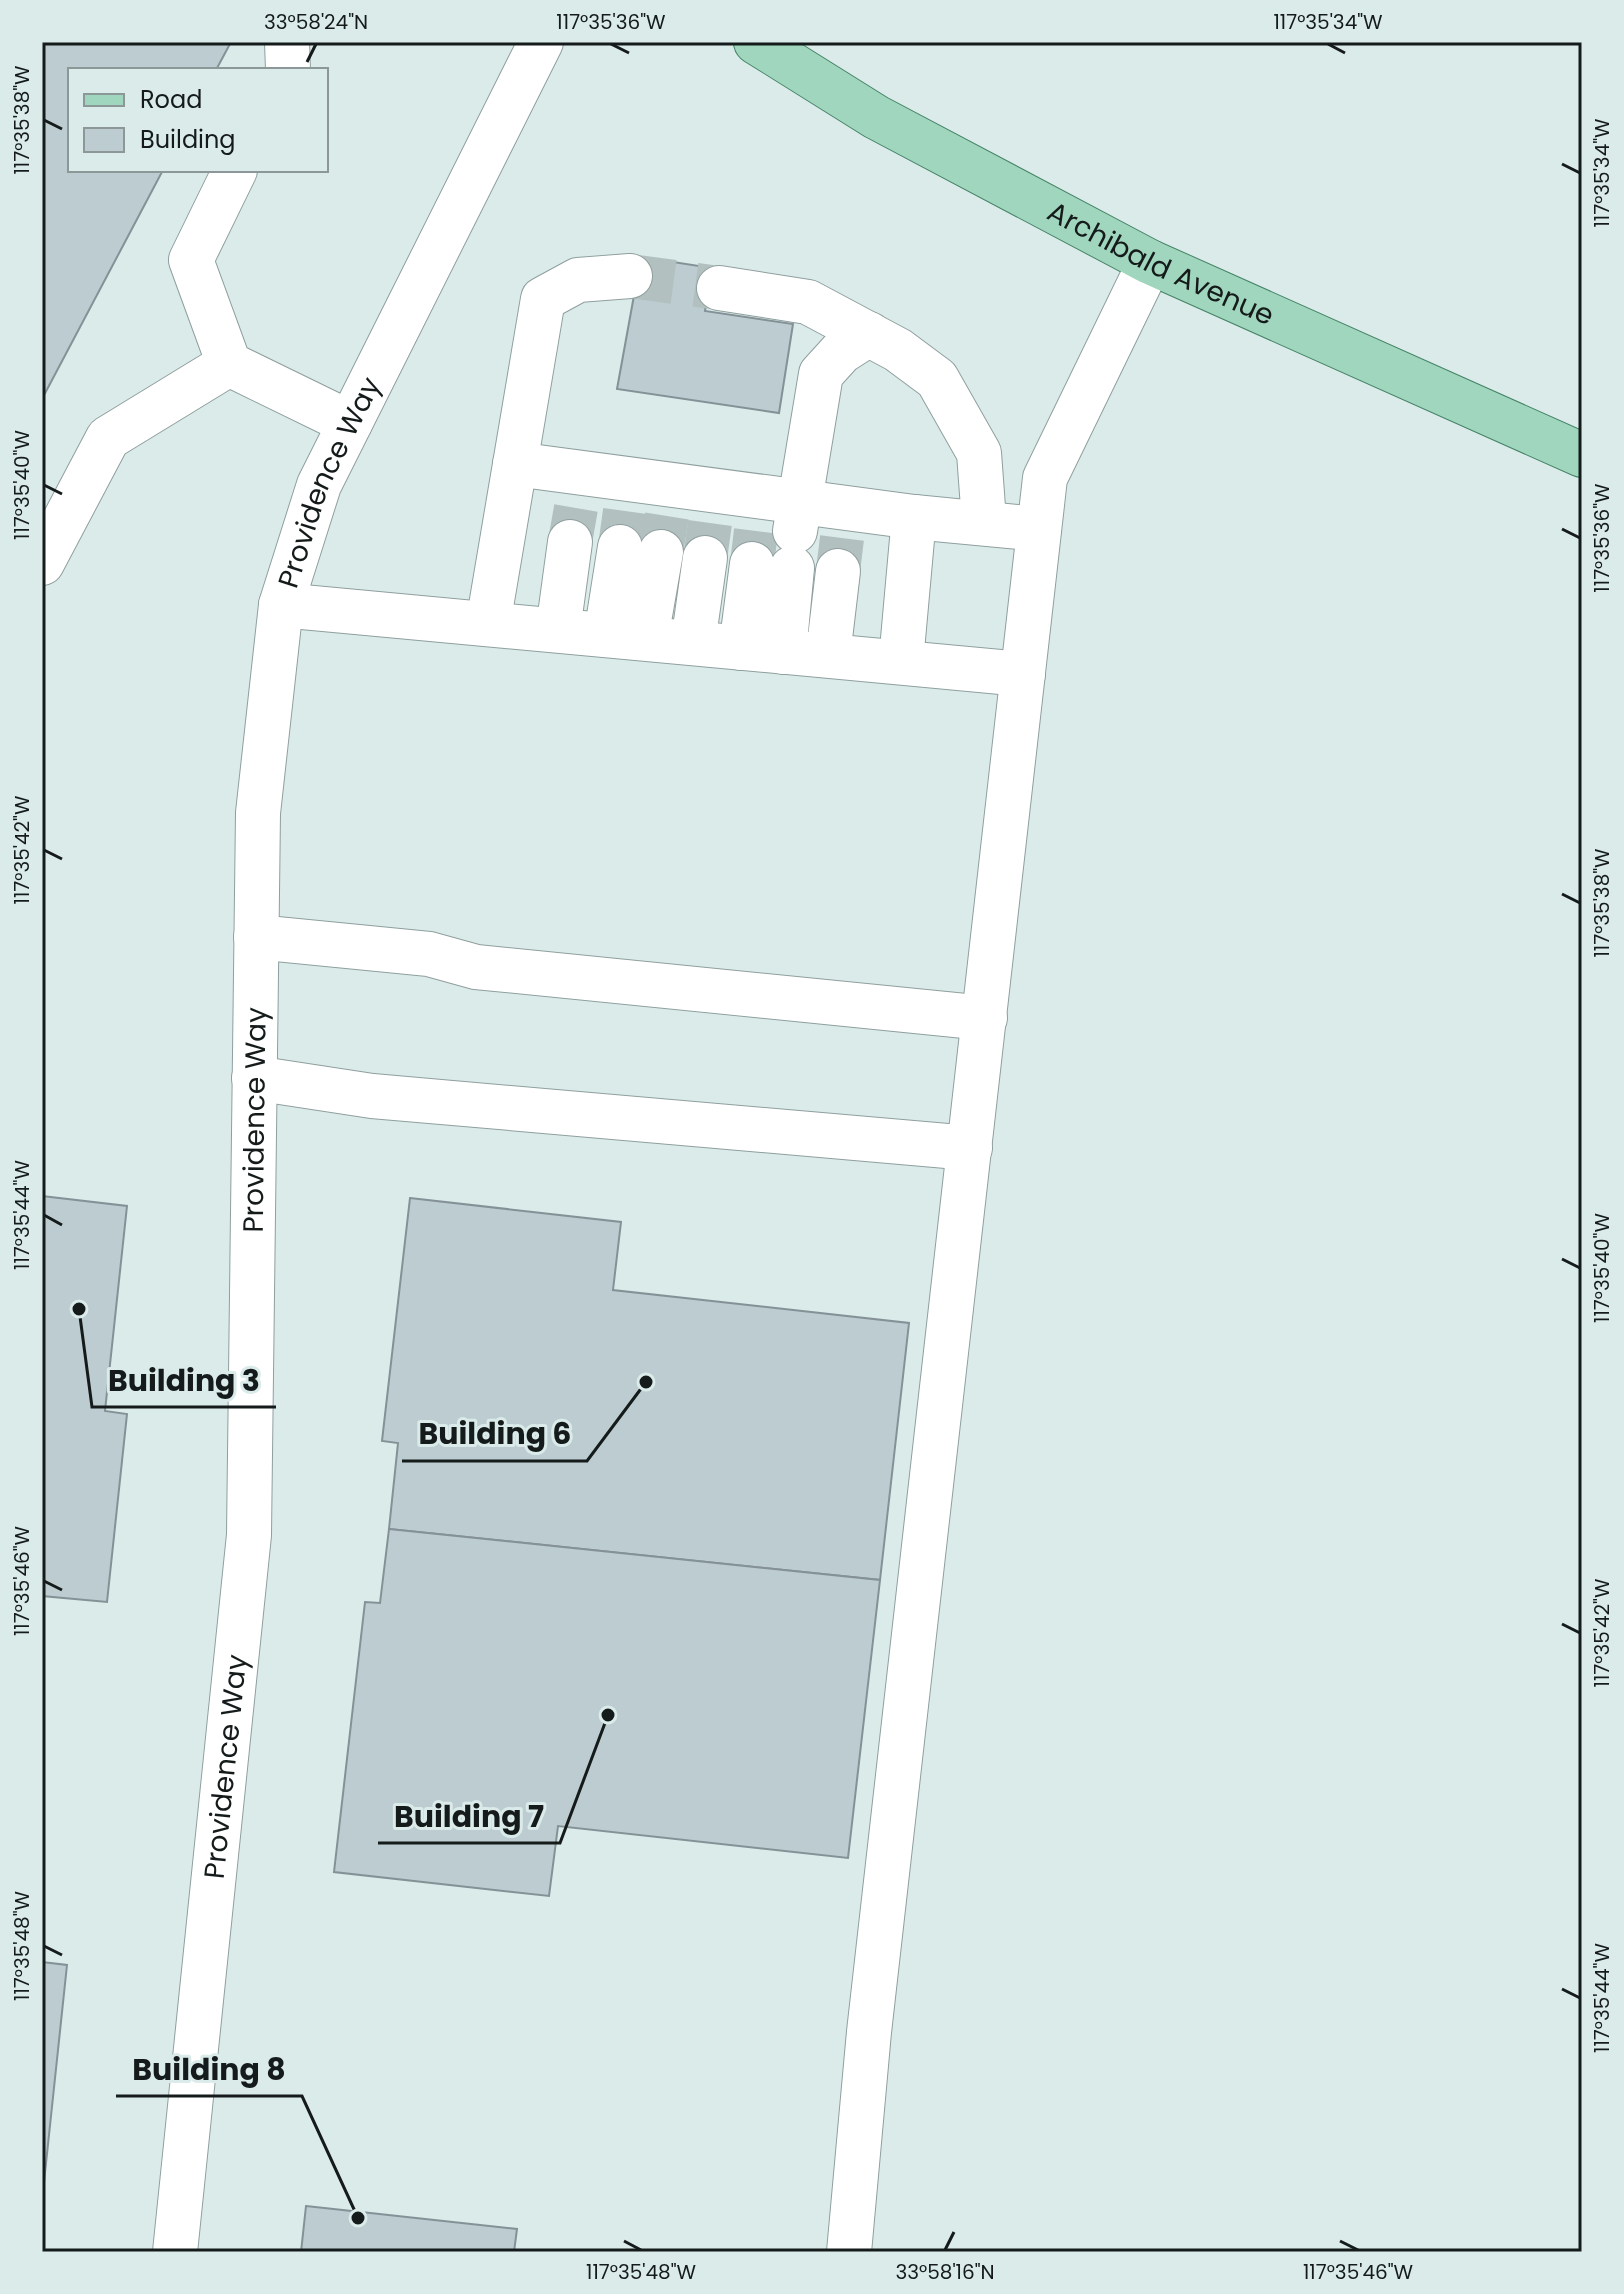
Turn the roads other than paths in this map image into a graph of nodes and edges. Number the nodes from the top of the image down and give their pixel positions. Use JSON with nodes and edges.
{"nodes":[{"id":1,"x":287,"y":42,"type":"edge"},
{"id":2,"x":541,"y":42,"type":"edge"},
{"id":3,"x":756,"y":42,"type":"edge"},
{"id":4,"x":288,"y":68,"type":"edge"},
{"id":5,"x":234,"y":172,"type":"edge"},
{"id":6,"x":1150,"y":262,"type":"junction"},
{"id":7,"x":630,"y":276,"type":"tunnel mouth"},
{"id":8,"x":719,"y":288,"type":"tunnel mouth"},
{"id":9,"x":869,"y":334,"type":"junction"},
{"id":10,"x":229,"y":364,"type":"junction"},
{"id":11,"x":350,"y":423,"type":"junction"},
{"id":12,"x":1582,"y":455,"type":"edge"},
{"id":13,"x":515,"y":464,"type":"junction"},
{"id":14,"x":576,"y":507,"type":"junction"},
{"id":15,"x":914,"y":517,"type":"junction"},
{"id":16,"x":667,"y":518,"type":"junction"},
{"id":17,"x":984,"y":521,"type":"junction"},
{"id":18,"x":1039,"y":529,"type":"junction"},
{"id":19,"x":776,"y":532,"type":"junction"},
{"id":20,"x":842,"y":539,"type":"junction"},
{"id":21,"x":42,"y":563,"type":"edge"},
{"id":22,"x":281,"y":605,"type":"junction"},
{"id":23,"x":488,"y":624,"type":"junction"},
{"id":24,"x":558,"y":630,"type":"junction"},
{"id":25,"x":626,"y":637,"type":"junction"},
{"id":26,"x":693,"y":643,"type":"junction"},
{"id":27,"x":741,"y":648,"type":"junction"},
{"id":28,"x":784,"y":652,"type":"junction"},
{"id":29,"x":828,"y":655,"type":"junction"},
{"id":30,"x":901,"y":661,"type":"junction"},
{"id":31,"x":1023,"y":674,"type":"junction"},
{"id":32,"x":256,"y":937,"type":"junction"},
{"id":33,"x":985,"y":1018,"type":"junction"},
{"id":34,"x":254,"y":1078,"type":"junction"},
{"id":35,"x":970,"y":1148,"type":"junction"},
{"id":36,"x":175,"y":2252,"type":"edge"},
{"id":37,"x":849,"y":2252,"type":"edge"}],
"edges":[{"from":1,"to":4,"type":"street"},
{"from":2,"to":11,"type":"street","name":"Providence Way"},
{"from":3,"to":6,"type":"main road","name":"Archibald Avenue"},
{"from":5,"to":10,"type":"street"},
{"from":6,"to":12,"type":"main road","name":"Archibald Avenue"},
{"from":6,"to":18,"type":"street"},
{"from":7,"to":13,"type":"street"},
{"from":8,"to":9,"type":"street"},
{"from":9,"to":17,"type":"street"},
{"from":9,"to":19,"type":"street"},
{"from":10,"to":11,"type":"street"},
{"from":10,"to":21,"type":"street"},
{"from":11,"to":22,"type":"street","name":"Providence Way"},
{"from":13,"to":14,"type":"street"},
{"from":13,"to":23,"type":"street"},
{"from":14,"to":16,"type":"street"},
{"from":14,"to":24,"type":"street"},
{"from":15,"to":17,"type":"street"},
{"from":15,"to":20,"type":"street"},
{"from":15,"to":30,"type":"street"},
{"from":16,"to":19,"type":"street"},
{"from":16,"to":25,"type":"street"},
{"from":16,"to":26,"type":"street"},
{"from":17,"to":18,"type":"street"},
{"from":18,"to":31,"type":"street"},
{"from":19,"to":20,"type":"street"},
{"from":19,"to":27,"type":"street"},
{"from":19,"to":28,"type":"street"},
{"from":20,"to":29,"type":"street"},
{"from":22,"to":23,"type":"street"},
{"from":22,"to":32,"type":"street","name":"Providence Way"},
{"from":23,"to":24,"type":"street"},
{"from":24,"to":25,"type":"street"},
{"from":25,"to":26,"type":"street"},
{"from":26,"to":27,"type":"street"},
{"from":27,"to":28,"type":"street"},
{"from":28,"to":29,"type":"street"},
{"from":29,"to":30,"type":"street"},
{"from":30,"to":31,"type":"street"},
{"from":31,"to":33,"type":"street"},
{"from":32,"to":33,"type":"street"},
{"from":32,"to":34,"type":"street","name":"Providence Way"},
{"from":33,"to":35,"type":"street"},
{"from":34,"to":35,"type":"street"},
{"from":34,"to":36,"type":"street","name":"Providence Way"},
{"from":35,"to":37,"type":"street"}]}
